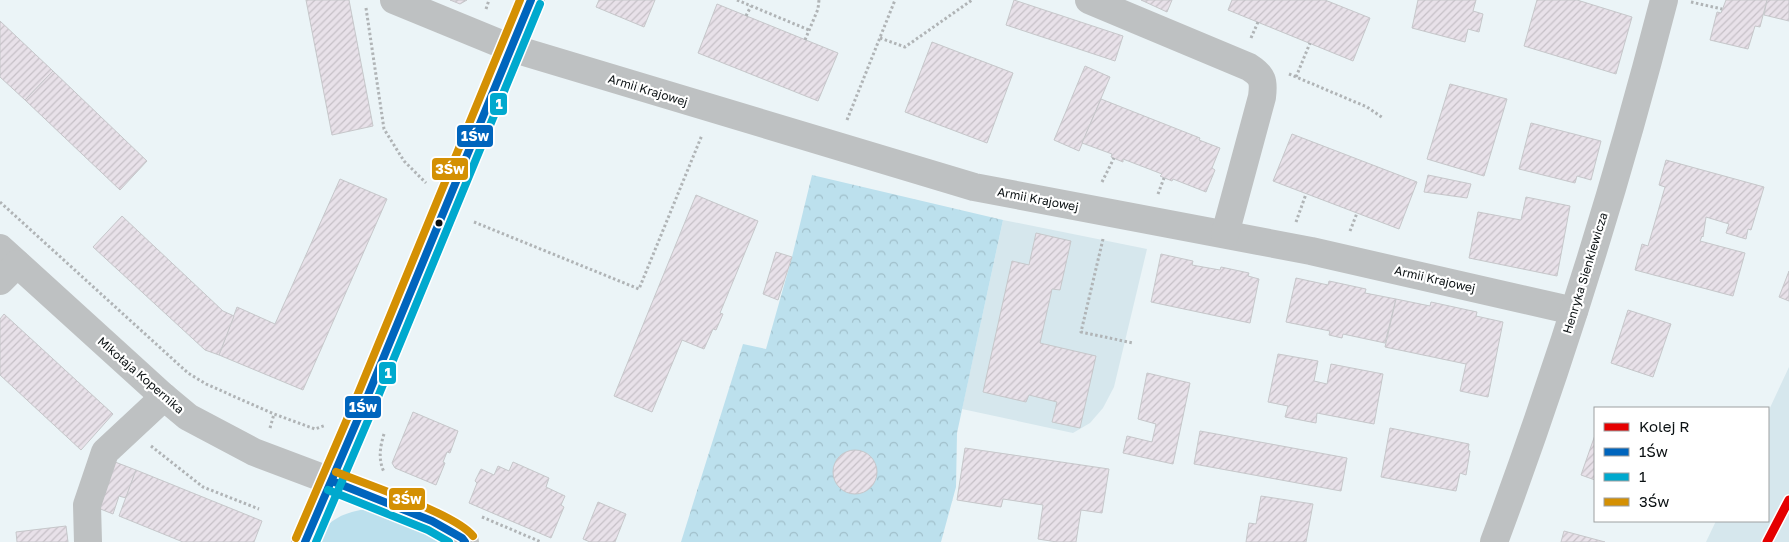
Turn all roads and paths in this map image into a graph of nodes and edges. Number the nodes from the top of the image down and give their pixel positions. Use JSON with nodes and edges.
{"nodes":[{"id":1,"x":365,"y":0,"type":"edge"},
{"id":2,"x":394,"y":0,"type":"edge"},
{"id":3,"x":531,"y":0,"type":"edge"},
{"id":4,"x":737,"y":0,"type":"edge"},
{"id":5,"x":819,"y":0,"type":"edge"},
{"id":6,"x":895,"y":0,"type":"edge"},
{"id":7,"x":972,"y":0,"type":"edge"},
{"id":8,"x":1089,"y":0,"type":"edge"},
{"id":9,"x":1676,"y":1,"type":"edge"},
{"id":10,"x":751,"y":6,"type":"junction"},
{"id":11,"x":1722,"y":9,"type":"dead end"},
{"id":12,"x":746,"y":16,"type":"dead end"},
{"id":13,"x":809,"y":30,"type":"junction"},
{"id":14,"x":880,"y":38,"type":"junction"},
{"id":15,"x":805,"y":40,"type":"dead end"},
{"id":16,"x":1310,"y":43,"type":"dead end"},
{"id":17,"x":511,"y":48,"type":"junction"},
{"id":18,"x":1296,"y":77,"type":"dead end"},
{"id":19,"x":846,"y":124,"type":"dead end"},
{"id":20,"x":704,"y":131,"type":"dead end"},
{"id":21,"x":1114,"y":158,"type":"dead end"},
{"id":22,"x":1164,"y":178,"type":"dead end"},
{"id":23,"x":1102,"y":183,"type":"dead end"},
{"id":24,"x":430,"y":187,"type":"dead end"},
{"id":25,"x":1306,"y":194,"type":"dead end"},
{"id":26,"x":1158,"y":195,"type":"dead end"},
{"id":27,"x":0,"y":202,"type":"edge"},
{"id":28,"x":1357,"y":213,"type":"dead end"},
{"id":29,"x":474,"y":222,"type":"dead end"},
{"id":30,"x":1294,"y":226,"type":"dead end"},
{"id":31,"x":1105,"y":231,"type":"dead end"},
{"id":32,"x":1225,"y":234,"type":"junction"},
{"id":33,"x":1349,"y":237,"type":"dead end"},
{"id":34,"x":6,"y":264,"type":"edge"},
{"id":35,"x":1574,"y":311,"type":"junction"},
{"id":36,"x":1133,"y":343,"type":"dead end"},
{"id":37,"x":164,"y":397,"type":"junction"},
{"id":38,"x":274,"y":414,"type":"junction"},
{"id":39,"x":332,"y":420,"type":"dead end"},
{"id":40,"x":386,"y":428,"type":"dead end"},
{"id":41,"x":146,"y":441,"type":"dead end"},
{"id":42,"x":260,"y":455,"type":"junction"},
{"id":43,"x":387,"y":477,"type":"dead end"},
{"id":44,"x":332,"y":481,"type":"junction"},
{"id":45,"x":260,"y":509,"type":"dead end"},
{"id":46,"x":478,"y":515,"type":"dead end"},
{"id":47,"x":88,"y":542,"type":"edge"},
{"id":48,"x":305,"y":542,"type":"edge"},
{"id":49,"x":466,"y":542,"type":"edge"},
{"id":50,"x":541,"y":542,"type":"edge"},
{"id":51,"x":1494,"y":542,"type":"edge"}],
"edges":[{"from":1,"to":24,"type":"path"},
{"from":2,"to":17,"type":"street","name":"Armii Krajowej"},
{"from":3,"to":17,"type":"street"},
{"from":4,"to":10,"type":"path"},
{"from":5,"to":13,"type":"path"},
{"from":6,"to":14,"type":"path"},
{"from":7,"to":14,"type":"path"},
{"from":8,"to":32,"type":"street"},
{"from":9,"to":11,"type":"path"},
{"from":9,"to":35,"type":"street","name":"Henryka Sienkiewicza"},
{"from":10,"to":12,"type":"path"},
{"from":10,"to":13,"type":"path"},
{"from":13,"to":15,"type":"path"},
{"from":14,"to":19,"type":"path"},
{"from":16,"to":18,"type":"path"},
{"from":17,"to":32,"type":"street","name":"Armii Krajowej"},
{"from":17,"to":44,"type":"street"},
{"from":20,"to":29,"type":"path"},
{"from":21,"to":23,"type":"path"},
{"from":22,"to":26,"type":"path"},
{"from":25,"to":30,"type":"path"},
{"from":27,"to":38,"type":"path"},
{"from":28,"to":33,"type":"path"},
{"from":31,"to":36,"type":"path"},
{"from":32,"to":35,"type":"street","name":"Armii Krajowej"},
{"from":34,"to":37,"type":"street","name":"Mikołaja Kopernika"},
{"from":35,"to":51,"type":"street","name":"Henryka Sienkiewicza"},
{"from":37,"to":42,"type":"street","name":"Mikołaja Kopernika"},
{"from":37,"to":47,"type":"street"},
{"from":38,"to":39,"type":"path"},
{"from":38,"to":42,"type":"path"},
{"from":40,"to":43,"type":"path"},
{"from":41,"to":45,"type":"path"},
{"from":42,"to":44,"type":"street","name":"Mikołaja Kopernika"},
{"from":44,"to":48,"type":"street"},
{"from":44,"to":49,"type":"street","name":"Mikołaja Kopernika"},
{"from":46,"to":50,"type":"path"}]}
